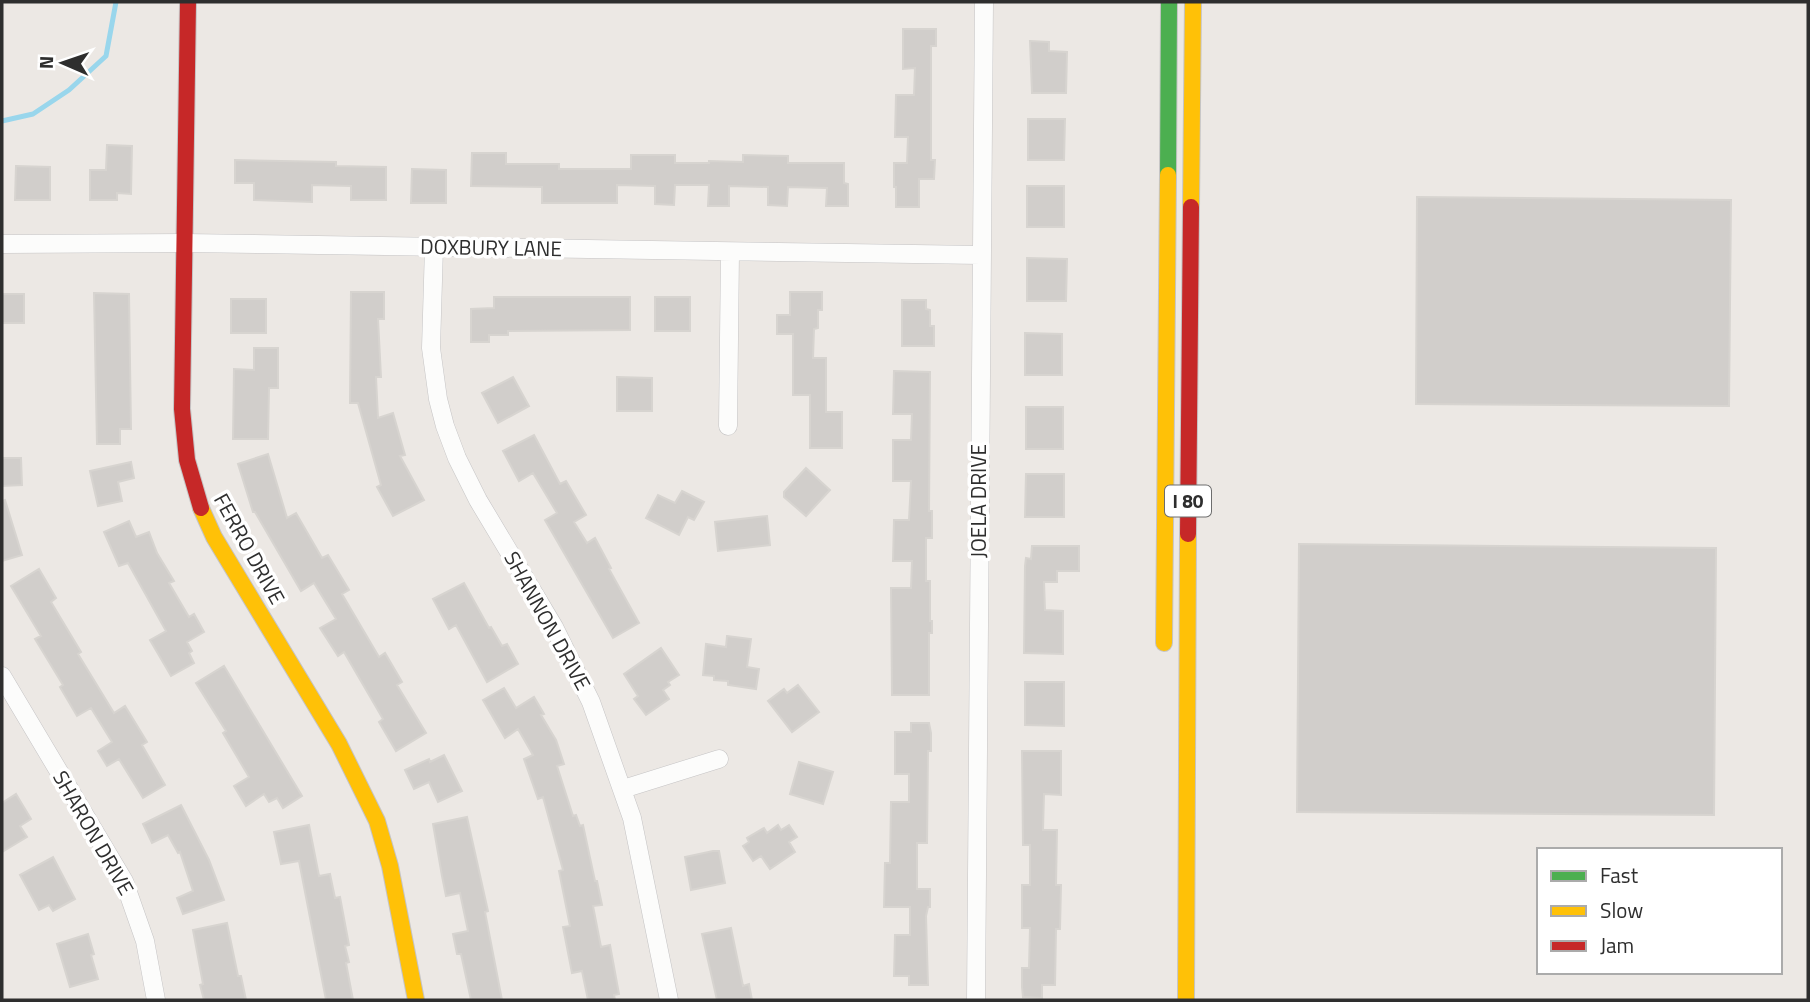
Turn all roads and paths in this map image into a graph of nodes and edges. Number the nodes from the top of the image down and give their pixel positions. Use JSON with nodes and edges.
{"nodes":[{"id":1,"x":188,"y":2,"type":"edge"},
{"id":2,"x":984,"y":2,"type":"edge"},
{"id":3,"x":1169,"y":2,"type":"edge"},
{"id":4,"x":1192,"y":2,"type":"edge"},
{"id":5,"x":185,"y":243,"type":"junction"},
{"id":6,"x":2,"y":244,"type":"edge"},
{"id":7,"x":434,"y":247,"type":"junction"},
{"id":8,"x":730,"y":252,"type":"junction"},
{"id":9,"x":981,"y":254,"type":"junction"},
{"id":10,"x":727,"y":426,"type":"dead end"},
{"id":11,"x":1164,"y":663,"type":"dead end"},
{"id":12,"x":2,"y":676,"type":"edge"},
{"id":13,"x":719,"y":759,"type":"dead end"},
{"id":14,"x":623,"y":789,"type":"junction"},
{"id":15,"x":156,"y":1000,"type":"edge"},
{"id":16,"x":416,"y":1000,"type":"edge"},
{"id":17,"x":669,"y":1000,"type":"edge"},
{"id":18,"x":976,"y":1000,"type":"edge"},
{"id":19,"x":1186,"y":1000,"type":"edge"}],
"edges":[{"from":1,"to":5,"type":"main road","name":"FERRO DRIVE"},
{"from":2,"to":9,"type":"street","name":"JOELA DRIVE"},
{"from":3,"to":11,"type":"main road","number":"I 80"},
{"from":4,"to":19,"type":"main road","number":"I 80"},
{"from":5,"to":6,"type":"street","name":"DOXBURY LANE"},
{"from":5,"to":7,"type":"street","name":"DOXBURY LANE"},
{"from":5,"to":16,"type":"main road","name":"FERRO DRIVE"},
{"from":7,"to":8,"type":"street","name":"DOXBURY LANE"},
{"from":7,"to":14,"type":"street","name":"SHANNON DRIVE"},
{"from":8,"to":9,"type":"street","name":"DOXBURY LANE"},
{"from":8,"to":10,"type":"street"},
{"from":9,"to":18,"type":"street","name":"JOELA DRIVE"},
{"from":12,"to":15,"type":"street","name":"SHARON DRIVE"},
{"from":13,"to":14,"type":"street"},
{"from":14,"to":17,"type":"street","name":"SHANNON DRIVE"}]}
